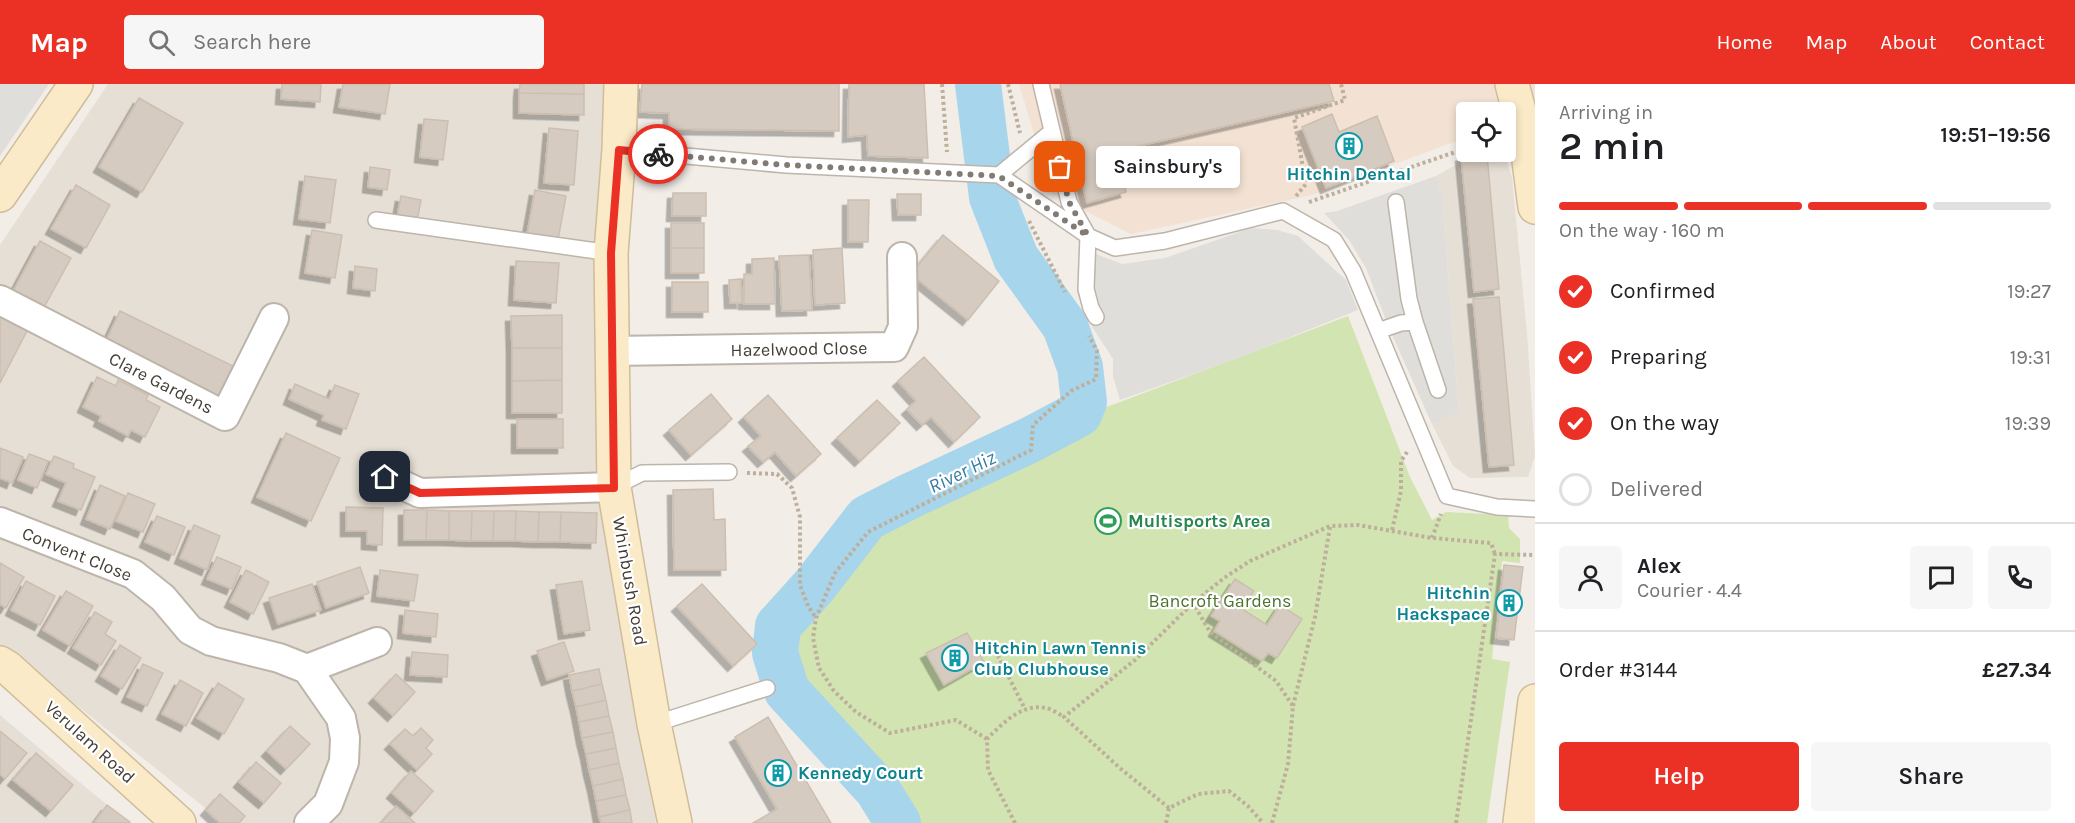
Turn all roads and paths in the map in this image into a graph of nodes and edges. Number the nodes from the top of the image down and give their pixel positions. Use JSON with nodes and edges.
{"nodes":[{"id":1,"x":76,"y":84,"type":"edge"},
{"id":2,"x":621,"y":84,"type":"edge"},
{"id":3,"x":942,"y":84,"type":"edge"},
{"id":4,"x":1041,"y":84,"type":"edge"},
{"id":5,"x":1341,"y":84,"type":"edge"},
{"id":6,"x":1518,"y":86,"type":"edge"},
{"id":7,"x":1051,"y":132,"type":"junction"},
{"id":8,"x":619,"y":150,"type":"junction"},
{"id":9,"x":1456,"y":152,"type":"edge"},
{"id":10,"x":949,"y":173,"type":"junction"},
{"id":11,"x":999,"y":176,"type":"junction"},
{"id":12,"x":0,"y":195,"type":"edge"},
{"id":13,"x":1032,"y":197,"type":"junction"},
{"id":14,"x":1396,"y":202,"type":"dead end"},
{"id":15,"x":1535,"y":207,"type":"edge"},
{"id":16,"x":1283,"y":211,"type":"junction"},
{"id":17,"x":376,"y":220,"type":"dead end"},
{"id":18,"x":1088,"y":236,"type":"junction"},
{"id":19,"x":611,"y":253,"type":"junction"},
{"id":20,"x":902,"y":257,"type":"dead end"},
{"id":21,"x":0,"y":300,"type":"edge"},
{"id":22,"x":1070,"y":301,"type":"dead end"},
{"id":23,"x":1096,"y":317,"type":"dead end"},
{"id":24,"x":274,"y":318,"type":"dead end"},
{"id":25,"x":1415,"y":322,"type":"junction"},
{"id":26,"x":1378,"y":331,"type":"junction"},
{"id":27,"x":1088,"y":334,"type":"dead end"},
{"id":28,"x":612,"y":351,"type":"junction"},
{"id":29,"x":1438,"y":390,"type":"dead end"},
{"id":30,"x":1421,"y":433,"type":"junction"},
{"id":31,"x":729,"y":472,"type":"joint"},
{"id":32,"x":385,"y":477,"type":"dead end"},
{"id":33,"x":614,"y":488,"type":"junction"},
{"id":34,"x":1535,"y":509,"type":"edge"},
{"id":35,"x":0,"y":522,"type":"edge"},
{"id":36,"x":1330,"y":526,"type":"junction"},
{"id":37,"x":1392,"y":530,"type":"junction"},
{"id":38,"x":1495,"y":554,"type":"junction"},
{"id":39,"x":1535,"y":555,"type":"edge"},
{"id":40,"x":1193,"y":603,"type":"junction"},
{"id":41,"x":816,"y":618,"type":"junction"},
{"id":42,"x":377,"y":642,"type":"dead end"},
{"id":43,"x":995,"y":650,"type":"dead end"},
{"id":44,"x":0,"y":663,"type":"edge"},
{"id":45,"x":308,"y":669,"type":"junction"},
{"id":46,"x":767,"y":688,"type":"dead end"},
{"id":47,"x":1293,"y":706,"type":"junction"},
{"id":48,"x":1025,"y":709,"type":"junction"},
{"id":49,"x":1534,"y":713,"type":"edge"},
{"id":50,"x":1064,"y":717,"type":"junction"},
{"id":51,"x":654,"y":724,"type":"junction"},
{"id":52,"x":987,"y":739,"type":"junction"},
{"id":53,"x":1169,"y":808,"type":"junction"},
{"id":54,"x":1526,"y":813,"type":"edge"},
{"id":55,"x":178,"y":823,"type":"edge"},
{"id":56,"x":309,"y":823,"type":"edge"},
{"id":57,"x":675,"y":823,"type":"edge"},
{"id":58,"x":1015,"y":823,"type":"edge"},
{"id":59,"x":1166,"y":823,"type":"edge"},
{"id":60,"x":1263,"y":823,"type":"edge"},
{"id":61,"x":1272,"y":823,"type":"edge"},
{"id":62,"x":1456,"y":823,"type":"edge"}],
"edges":[{"from":1,"to":12,"type":"street"},
{"from":2,"to":8,"type":"street","name":"Whinbush Road"},
{"from":3,"to":10,"type":"path"},
{"from":4,"to":7,"type":"lane"},
{"from":5,"to":16,"type":"path"},
{"from":6,"to":15,"type":"street"},
{"from":7,"to":11,"type":"lane"},
{"from":7,"to":18,"type":"lane"},
{"from":8,"to":10,"type":"lane"},
{"from":8,"to":19,"type":"street","name":"Whinbush Road"},
{"from":9,"to":16,"type":"path"},
{"from":10,"to":11,"type":"lane"},
{"from":11,"to":13,"type":"lane"},
{"from":13,"to":18,"type":"lane"},
{"from":13,"to":22,"type":"path"},
{"from":14,"to":25,"type":"lane"},
{"from":16,"to":18,"type":"lane"},
{"from":16,"to":26,"type":"lane"},
{"from":17,"to":19,"type":"lane"},
{"from":18,"to":23,"type":"lane"},
{"from":19,"to":28,"type":"street","name":"Whinbush Road"},
{"from":20,"to":28,"type":"street","name":"Hazelwood Close"},
{"from":21,"to":24,"type":"street","name":"Clare Gardens"},
{"from":25,"to":26,"type":"lane"},
{"from":25,"to":29,"type":"lane"},
{"from":26,"to":30,"type":"lane"},
{"from":27,"to":41,"type":"path"},
{"from":28,"to":33,"type":"street","name":"Whinbush Road"},
{"from":30,"to":34,"type":"lane"},
{"from":30,"to":37,"type":"path"},
{"from":31,"to":33,"type":"lane"},
{"from":31,"to":41,"type":"path"},
{"from":32,"to":33,"type":"street"},
{"from":33,"to":51,"type":"street","name":"Whinbush Road"},
{"from":35,"to":45,"type":"street","name":"Convent Close"},
{"from":36,"to":37,"type":"path"},
{"from":36,"to":40,"type":"path"},
{"from":36,"to":47,"type":"path"},
{"from":37,"to":38,"type":"path"},
{"from":38,"to":39,"type":"path"},
{"from":38,"to":62,"type":"path"},
{"from":40,"to":47,"type":"path"},
{"from":40,"to":50,"type":"path"},
{"from":41,"to":52,"type":"path"},
{"from":42,"to":45,"type":"street"},
{"from":43,"to":48,"type":"path"},
{"from":44,"to":55,"type":"street","name":"Verulam Road"},
{"from":45,"to":56,"type":"street"},
{"from":46,"to":51,"type":"lane"},
{"from":47,"to":61,"type":"path"},
{"from":48,"to":50,"type":"path"},
{"from":48,"to":52,"type":"path"},
{"from":49,"to":54,"type":"street"},
{"from":50,"to":53,"type":"path"},
{"from":51,"to":57,"type":"street","name":"Whinbush Road"},
{"from":52,"to":58,"type":"path"},
{"from":53,"to":59,"type":"path"},
{"from":53,"to":60,"type":"path"}]}
